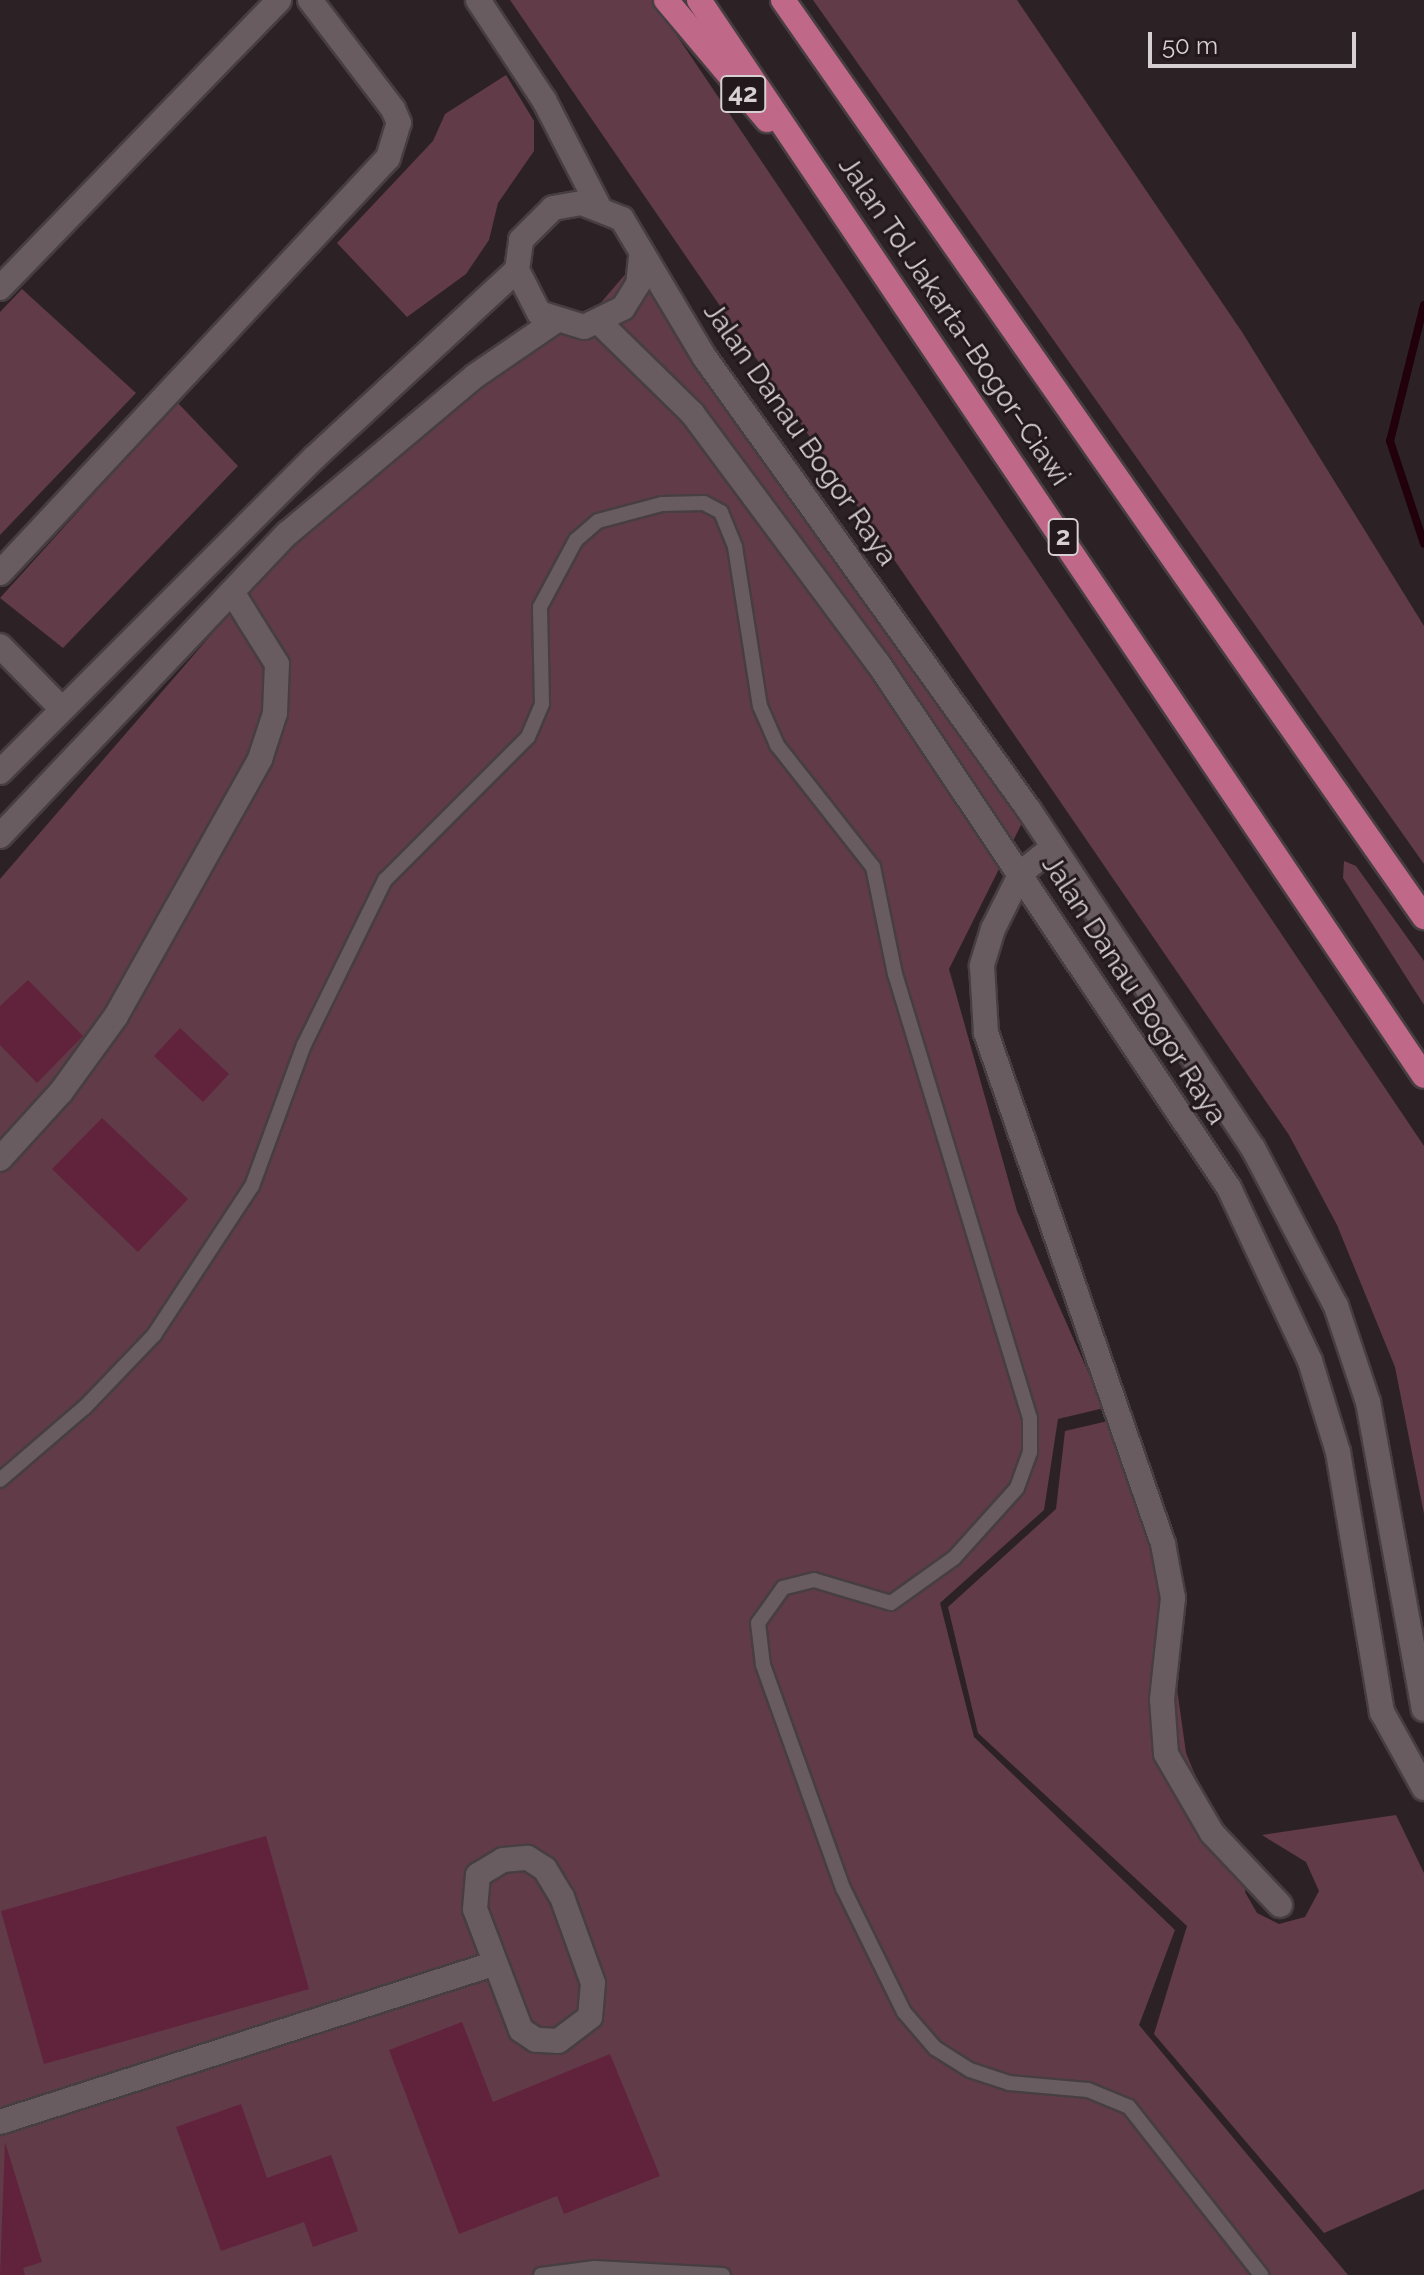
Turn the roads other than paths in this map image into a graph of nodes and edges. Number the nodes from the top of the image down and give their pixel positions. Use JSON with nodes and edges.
{"nodes":[{"id":1,"x":279,"y":0,"type":"edge"},
{"id":2,"x":310,"y":0,"type":"edge"},
{"id":3,"x":478,"y":0,"type":"edge"},
{"id":4,"x":666,"y":0,"type":"edge"},
{"id":5,"x":699,"y":0,"type":"edge"},
{"id":6,"x":783,"y":0,"type":"edge"},
{"id":7,"x":825,"y":184,"type":"junction"},
{"id":8,"x":598,"y":205,"type":"junction"},
{"id":9,"x":641,"y":257,"type":"junction"},
{"id":10,"x":517,"y":270,"type":"junction"},
{"id":11,"x":0,"y":288,"type":"edge"},
{"id":12,"x":554,"y":322,"type":"junction"},
{"id":13,"x":600,"y":323,"type":"junction"},
{"id":14,"x":0,"y":573,"type":"edge"},
{"id":15,"x":232,"y":592,"type":"junction"},
{"id":16,"x":0,"y":646,"type":"edge"},
{"id":17,"x":60,"y":707,"type":"junction"},
{"id":18,"x":0,"y":772,"type":"edge"},
{"id":19,"x":0,"y":836,"type":"edge"},
{"id":20,"x":1053,"y":847,"type":"junction"},
{"id":21,"x":1021,"y":873,"type":"junction"},
{"id":22,"x":1424,"y":917,"type":"edge"},
{"id":23,"x":1424,"y":1076,"type":"edge"},
{"id":24,"x":0,"y":1159,"type":"edge"},
{"id":25,"x":0,"y":1480,"type":"edge"},
{"id":26,"x":1424,"y":1709,"type":"edge"},
{"id":27,"x":1424,"y":1788,"type":"edge"},
{"id":28,"x":1280,"y":1905,"type":"dead end"},
{"id":29,"x":493,"y":1964,"type":"junction"},
{"id":30,"x":0,"y":2122,"type":"edge"},
{"id":31,"x":541,"y":2275,"type":"edge"},
{"id":32,"x":723,"y":2275,"type":"edge"},
{"id":33,"x":1261,"y":2275,"type":"edge"}],
"edges":[{"from":1,"to":11,"type":"street"},
{"from":2,"to":14,"type":"street"},
{"from":3,"to":8,"type":"street"},
{"from":4,"to":7,"type":"highway","number":"42"},
{"from":5,"to":7,"type":"highway","name":"Jalan Tol Jakarta–Bogor–Ciawi","number":"2"},
{"from":6,"to":22,"type":"highway","name":"Jalan Tol Jakarta–Bogor–Ciawi"},
{"from":7,"to":23,"type":"highway","name":"Jalan Tol Jakarta–Bogor–Ciawi","number":"2"},
{"from":8,"to":9,"type":"street"},
{"from":8,"to":10,"type":"street"},
{"from":9,"to":13,"type":"street"},
{"from":9,"to":20,"type":"street","name":"Jalan Danau Bogor Raya"},
{"from":10,"to":12,"type":"street"},
{"from":10,"to":17,"type":"street"},
{"from":12,"to":13,"type":"street"},
{"from":12,"to":15,"type":"street"},
{"from":13,"to":21,"type":"street","name":"Jalan Danau Bogor Raya"},
{"from":15,"to":19,"type":"street"},
{"from":15,"to":24,"type":"street"},
{"from":16,"to":17,"type":"street"},
{"from":17,"to":18,"type":"street"},
{"from":20,"to":21,"type":"street"},
{"from":20,"to":26,"type":"street","name":"Jalan Danau Bogor Raya"},
{"from":21,"to":27,"type":"street","name":"Jalan Danau Bogor Raya"},
{"from":21,"to":28,"type":"street"},
{"from":25,"to":33,"type":"lane"},
{"from":29,"to":29,"type":"street"},
{"from":29,"to":30,"type":"street"},
{"from":31,"to":32,"type":"lane"}]}
